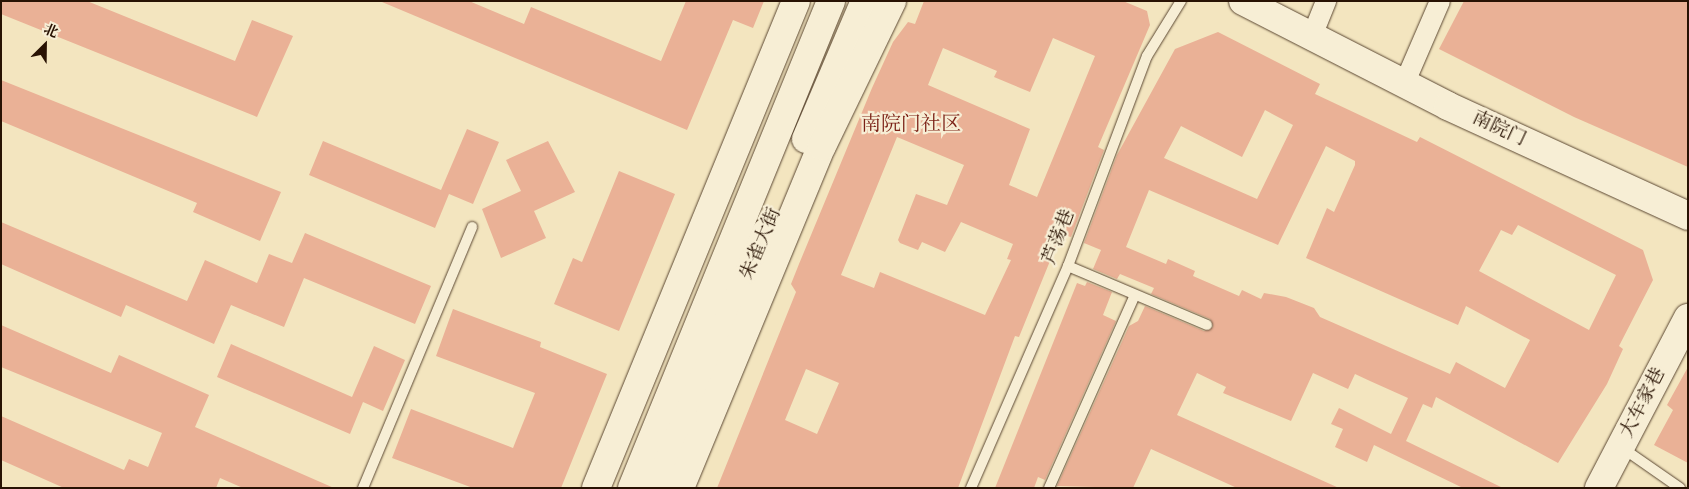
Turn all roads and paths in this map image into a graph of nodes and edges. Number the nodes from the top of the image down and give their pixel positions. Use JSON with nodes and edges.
{"nodes":[{"id":1,"x":796,"y":1,"type":"edge"},
{"id":2,"x":831,"y":1,"type":"edge"},
{"id":3,"x":866,"y":1,"type":"edge"},
{"id":4,"x":892,"y":1,"type":"edge"},
{"id":5,"x":1181,"y":1,"type":"edge"},
{"id":6,"x":1243,"y":1,"type":"edge"},
{"id":7,"x":1326,"y":1,"type":"edge"},
{"id":8,"x":1440,"y":1,"type":"edge"},
{"id":9,"x":1312,"y":36,"type":"junction"},
{"id":10,"x":1405,"y":82,"type":"junction"},
{"id":11,"x":1688,"y":216,"type":"edge"},
{"id":12,"x":472,"y":227,"type":"dead end"},
{"id":13,"x":1068,"y":266,"type":"junction"},
{"id":14,"x":1135,"y":295,"type":"junction"},
{"id":15,"x":1688,"y":318,"type":"edge"},
{"id":16,"x":1207,"y":325,"type":"dead end"},
{"id":17,"x":1621,"y":446,"type":"junction"},
{"id":18,"x":363,"y":488,"type":"edge"},
{"id":19,"x":596,"y":488,"type":"edge"},
{"id":20,"x":632,"y":488,"type":"edge"},
{"id":21,"x":657,"y":488,"type":"edge"},
{"id":22,"x":680,"y":488,"type":"edge"},
{"id":23,"x":971,"y":488,"type":"edge"},
{"id":24,"x":1049,"y":488,"type":"edge"},
{"id":25,"x":1599,"y":488,"type":"edge"},
{"id":26,"x":1680,"y":488,"type":"edge"}],
"edges":[{"from":1,"to":19,"type":"street"},
{"from":2,"to":20,"type":"street","name":"朱雀大街"},
{"from":3,"to":21,"type":"street","name":"朱雀大街"},
{"from":4,"to":22,"type":"street"},
{"from":5,"to":13,"type":"lane","name":"芦荡巷"},
{"from":6,"to":9,"type":"street","name":"南院门"},
{"from":7,"to":9,"type":"street"},
{"from":8,"to":10,"type":"street"},
{"from":9,"to":10,"type":"street","name":"南院门"},
{"from":10,"to":11,"type":"street","name":"南院门"},
{"from":12,"to":18,"type":"lane"},
{"from":13,"to":14,"type":"lane"},
{"from":13,"to":23,"type":"lane","name":"芦荡巷"},
{"from":14,"to":16,"type":"lane"},
{"from":14,"to":24,"type":"lane"},
{"from":15,"to":17,"type":"street","name":"大车家巷"},
{"from":17,"to":25,"type":"street","name":"大车家巷"},
{"from":17,"to":26,"type":"lane"}]}
